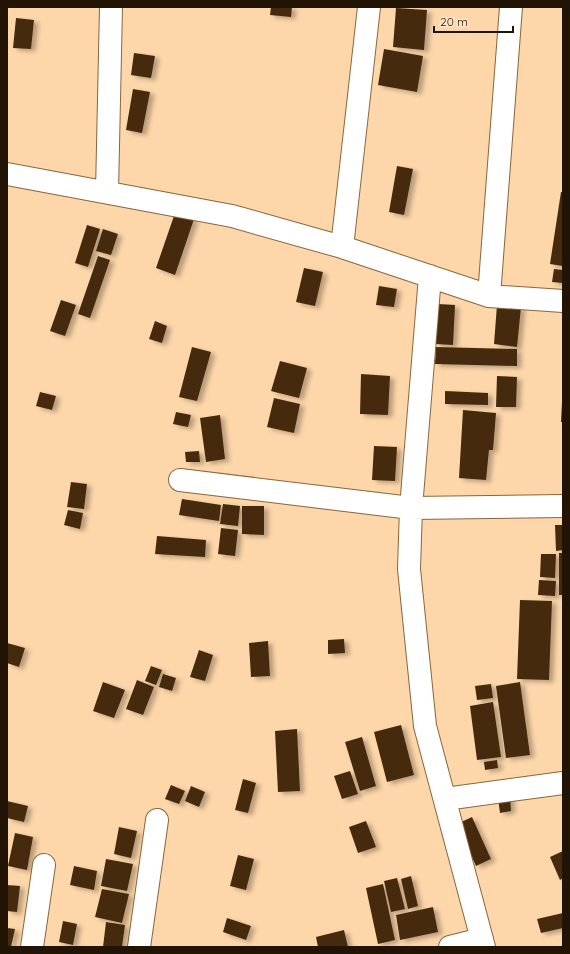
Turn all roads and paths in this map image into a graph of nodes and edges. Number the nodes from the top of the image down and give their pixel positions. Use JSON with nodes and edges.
{"nodes":[{"id":1,"x":110,"y":7,"type":"edge"},
{"id":2,"x":369,"y":7,"type":"edge"},
{"id":3,"x":511,"y":7,"type":"edge"},
{"id":4,"x":7,"y":174,"type":"edge"},
{"id":5,"x":107,"y":192,"type":"junction"},
{"id":6,"x":342,"y":247,"type":"junction"},
{"id":7,"x":430,"y":276,"type":"junction"},
{"id":8,"x":489,"y":296,"type":"junction"},
{"id":9,"x":563,"y":301,"type":"edge"},
{"id":10,"x":180,"y":480,"type":"dead end"},
{"id":11,"x":563,"y":506,"type":"edge"},
{"id":12,"x":412,"y":508,"type":"junction"},
{"id":13,"x":563,"y":783,"type":"edge"},
{"id":14,"x":445,"y":799,"type":"junction"},
{"id":15,"x":157,"y":820,"type":"dead end"},
{"id":16,"x":44,"y":865,"type":"dead end"},
{"id":17,"x":483,"y":943,"type":"edge"},
{"id":18,"x":32,"y":947,"type":"edge"},
{"id":19,"x":139,"y":947,"type":"edge"},
{"id":20,"x":450,"y":947,"type":"edge"}],
"edges":[{"from":1,"to":5,"type":"street"},
{"from":2,"to":6,"type":"street"},
{"from":3,"to":8,"type":"street"},
{"from":4,"to":5,"type":"street"},
{"from":5,"to":6,"type":"street"},
{"from":6,"to":7,"type":"street"},
{"from":7,"to":8,"type":"street"},
{"from":7,"to":12,"type":"street"},
{"from":8,"to":9,"type":"street"},
{"from":10,"to":12,"type":"street"},
{"from":11,"to":12,"type":"street"},
{"from":12,"to":14,"type":"street"},
{"from":13,"to":14,"type":"street"},
{"from":14,"to":17,"type":"street"},
{"from":15,"to":19,"type":"street"},
{"from":16,"to":18,"type":"street"},
{"from":17,"to":20,"type":"street"}]}
